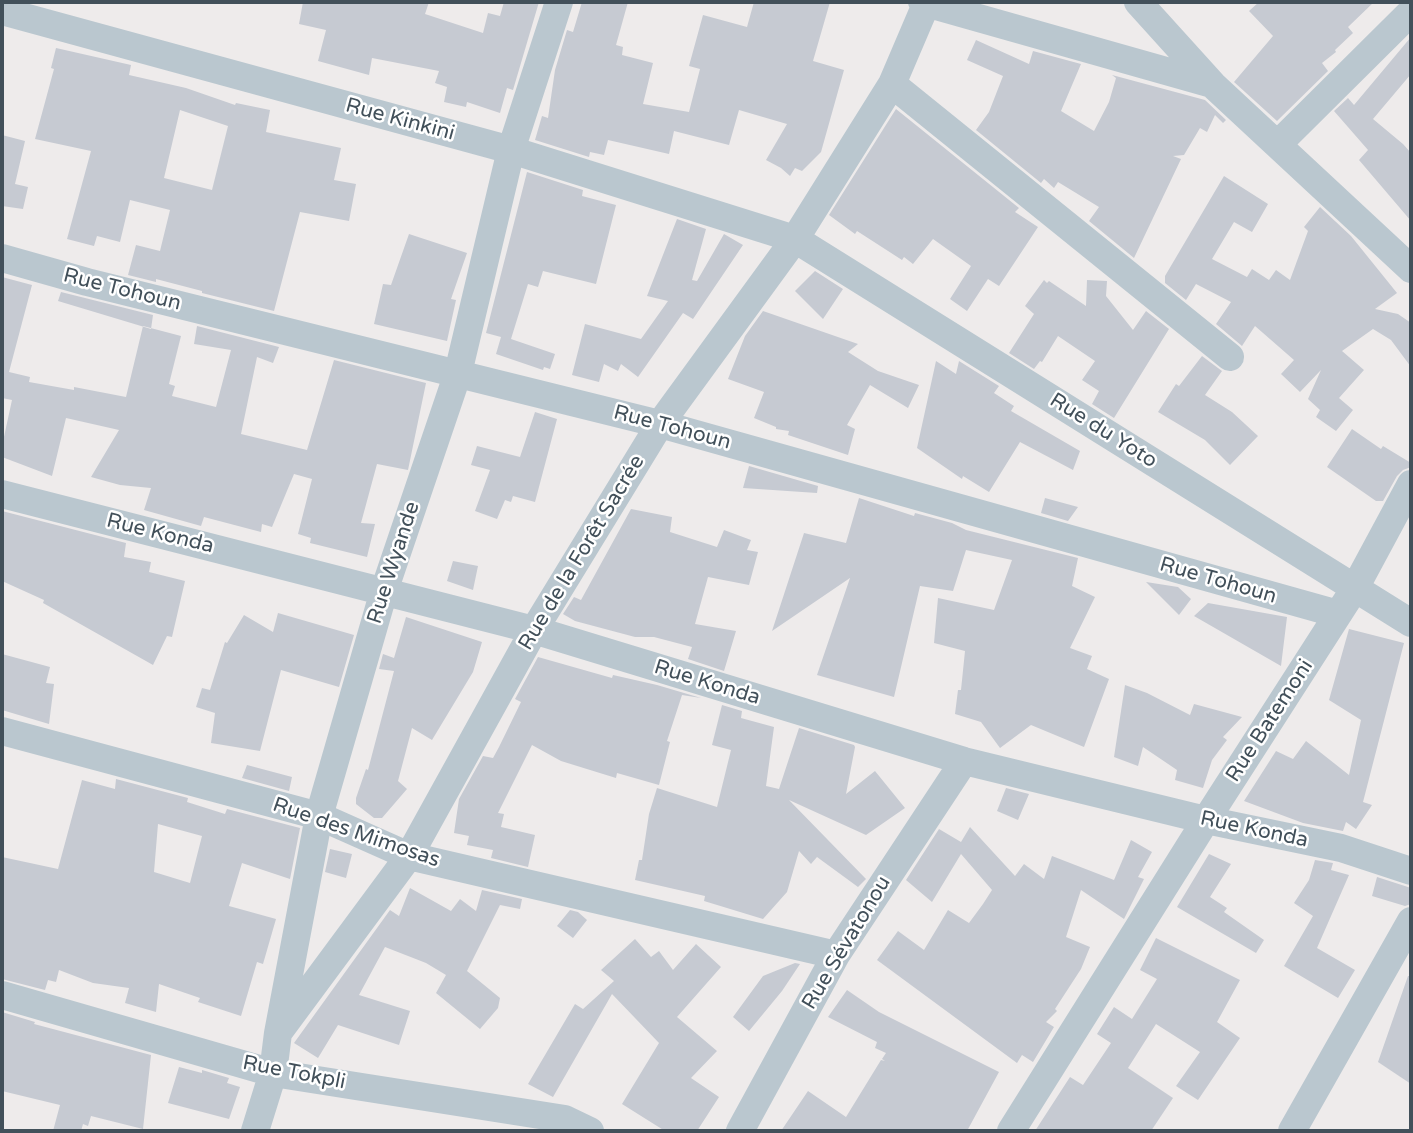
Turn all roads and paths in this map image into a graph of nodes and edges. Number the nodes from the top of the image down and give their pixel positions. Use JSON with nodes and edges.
{"nodes":[{"id":1,"x":559,"y":2,"type":"edge"},
{"id":2,"x":925,"y":2,"type":"edge"},
{"id":3,"x":1138,"y":2,"type":"edge"},
{"id":4,"x":2,"y":11,"type":"edge"},
{"id":5,"x":1411,"y":12,"type":"edge"},
{"id":6,"x":892,"y":84,"type":"junction"},
{"id":7,"x":1213,"y":85,"type":"junction"},
{"id":8,"x":1278,"y":144,"type":"junction"},
{"id":9,"x":511,"y":150,"type":"junction"},
{"id":10,"x":794,"y":239,"type":"junction"},
{"id":11,"x":2,"y":258,"type":"edge"},
{"id":12,"x":1411,"y":269,"type":"edge"},
{"id":13,"x":1230,"y":357,"type":"dead end"},
{"id":14,"x":458,"y":373,"type":"junction"},
{"id":15,"x":660,"y":424,"type":"junction"},
{"id":16,"x":1411,"y":484,"type":"edge"},
{"id":17,"x":2,"y":494,"type":"edge"},
{"id":18,"x":1355,"y":588,"type":"junction"},
{"id":19,"x":384,"y":591,"type":"junction"},
{"id":20,"x":1338,"y":614,"type":"junction"},
{"id":21,"x":1411,"y":623,"type":"edge"},
{"id":22,"x":534,"y":630,"type":"junction"},
{"id":23,"x":2,"y":731,"type":"edge"},
{"id":24,"x":964,"y":761,"type":"junction"},
{"id":25,"x":319,"y":816,"type":"junction"},
{"id":26,"x":1206,"y":820,"type":"junction"},
{"id":27,"x":409,"y":856,"type":"junction"},
{"id":28,"x":1411,"y":871,"type":"edge"},
{"id":29,"x":1411,"y":921,"type":"edge"},
{"id":30,"x":836,"y":955,"type":"junction"},
{"id":31,"x":2,"y":995,"type":"edge"},
{"id":32,"x":278,"y":1033,"type":"junction"},
{"id":33,"x":273,"y":1073,"type":"junction"},
{"id":34,"x":255,"y":1131,"type":"edge"},
{"id":35,"x":590,"y":1131,"type":"edge"},
{"id":36,"x":740,"y":1131,"type":"edge"},
{"id":37,"x":1011,"y":1131,"type":"edge"},
{"id":38,"x":1292,"y":1131,"type":"edge"}],
"edges":[{"from":1,"to":9,"type":"street","name":"Rue Wyande"},
{"from":2,"to":6,"type":"street","name":"Rue de la Forêt Sacrée"},
{"from":2,"to":7,"type":"street"},
{"from":3,"to":7,"type":"street"},
{"from":4,"to":9,"type":"street","name":"Rue Kinkini"},
{"from":5,"to":8,"type":"street"},
{"from":6,"to":10,"type":"street","name":"Rue de la Forêt Sacrée"},
{"from":6,"to":13,"type":"street"},
{"from":7,"to":8,"type":"street"},
{"from":8,"to":12,"type":"street"},
{"from":9,"to":10,"type":"street","name":"Rue Kinkini"},
{"from":9,"to":14,"type":"street","name":"Rue Wyande"},
{"from":10,"to":15,"type":"street","name":"Rue de la Forêt Sacrée"},
{"from":10,"to":18,"type":"street","name":"Rue du Yoto"},
{"from":11,"to":14,"type":"street","name":"Rue Tohoun"},
{"from":14,"to":15,"type":"street","name":"Rue Tohoun"},
{"from":14,"to":19,"type":"street","name":"Rue Wyande"},
{"from":15,"to":20,"type":"street","name":"Rue Tohoun"},
{"from":15,"to":22,"type":"street","name":"Rue de la Forêt Sacrée"},
{"from":16,"to":18,"type":"street","name":"Rue Batemoni"},
{"from":17,"to":19,"type":"street","name":"Rue Konda"},
{"from":18,"to":20,"type":"street","name":"Rue Batemoni"},
{"from":18,"to":21,"type":"street","name":"Rue du Yoto"},
{"from":19,"to":22,"type":"street","name":"Rue Konda"},
{"from":19,"to":25,"type":"street","name":"Rue Wyande"},
{"from":20,"to":26,"type":"street","name":"Rue Batemoni"},
{"from":22,"to":24,"type":"street","name":"Rue Konda"},
{"from":22,"to":27,"type":"street","name":"Rue de la Forêt Sacrée"},
{"from":23,"to":25,"type":"street","name":"Rue des Mimosas"},
{"from":24,"to":26,"type":"street","name":"Rue Konda"},
{"from":24,"to":30,"type":"street","name":"Rue Sévatonou"},
{"from":25,"to":27,"type":"street","name":"Rue des Mimosas"},
{"from":25,"to":32,"type":"street","name":"Rue Wyande"},
{"from":26,"to":28,"type":"street","name":"Rue Konda"},
{"from":26,"to":37,"type":"street","name":"Rue Batemoni"},
{"from":27,"to":30,"type":"street","name":"Rue des Mimosas"},
{"from":27,"to":32,"type":"street","name":"Rue de la Forêt Sacrée"},
{"from":29,"to":38,"type":"street"},
{"from":30,"to":36,"type":"street","name":"Rue Sévatonou"},
{"from":31,"to":33,"type":"street","name":"Rue Tokpli"},
{"from":32,"to":33,"type":"street","name":"Rue Wyande"},
{"from":33,"to":34,"type":"street","name":"Rue Wyande"},
{"from":33,"to":35,"type":"street","name":"Rue Tokpli"}]}
